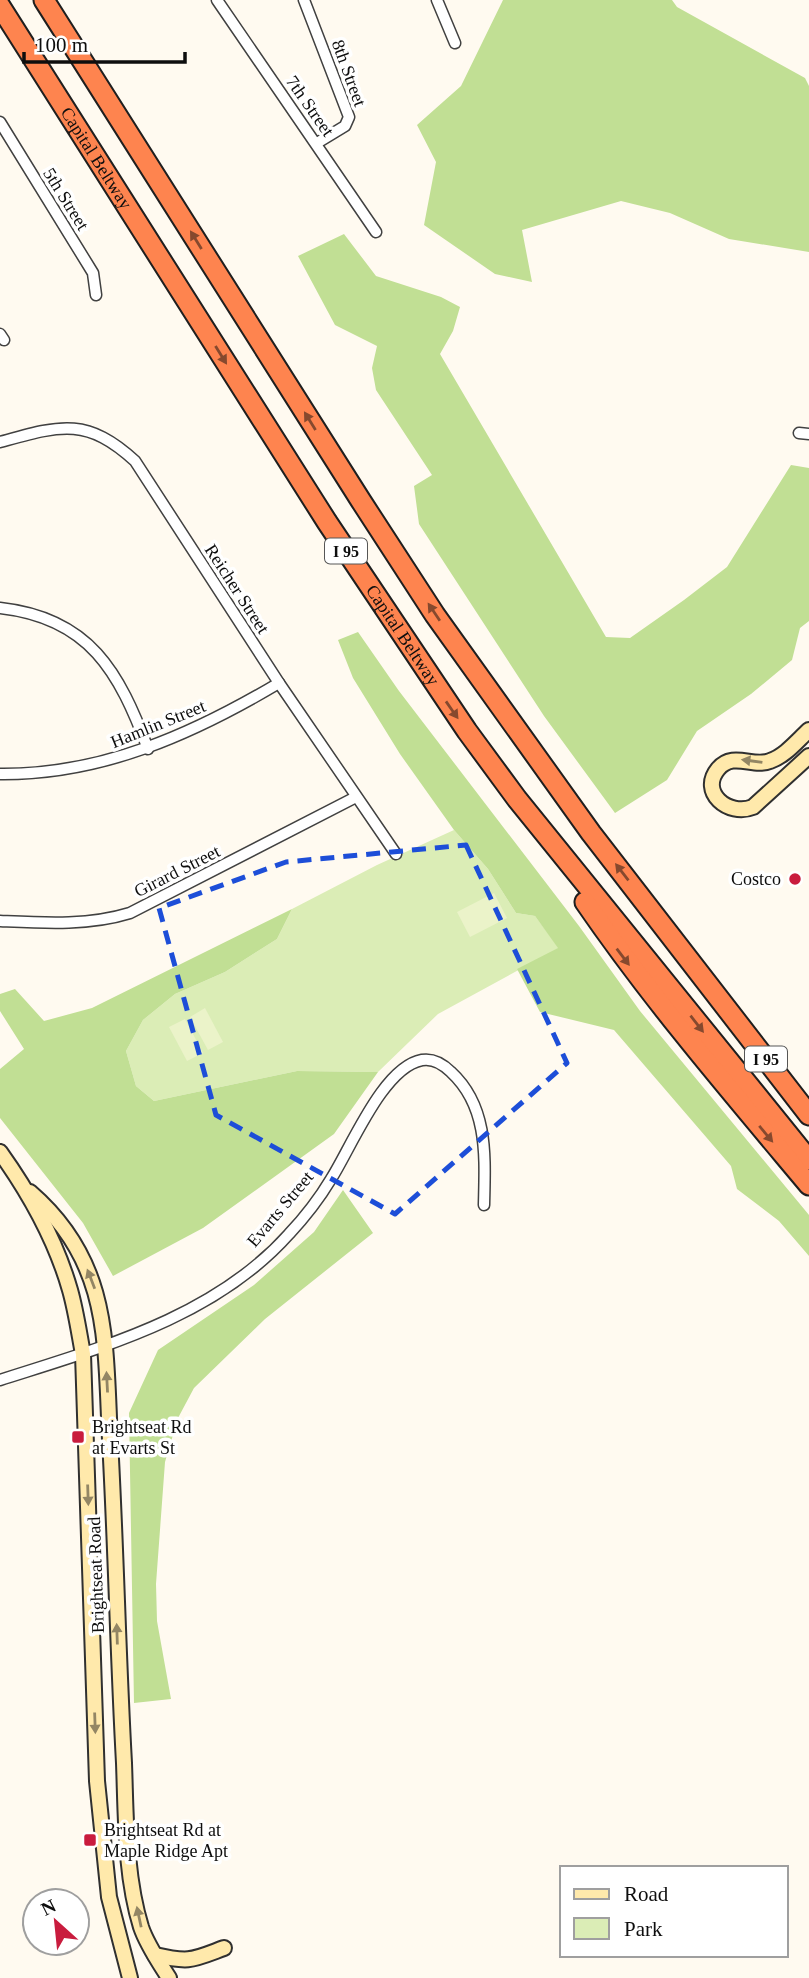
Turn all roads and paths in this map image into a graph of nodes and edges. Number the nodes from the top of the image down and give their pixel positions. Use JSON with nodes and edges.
{"nodes":[{"id":1,"x":44,"y":0,"type":"edge"},
{"id":2,"x":217,"y":0,"type":"edge"},
{"id":3,"x":304,"y":0,"type":"edge"},
{"id":4,"x":437,"y":0,"type":"edge"},
{"id":5,"x":0,"y":6,"type":"edge"},
{"id":6,"x":454,"y":43,"type":"dead end"},
{"id":7,"x":0,"y":122,"type":"edge"},
{"id":8,"x":317,"y":143,"type":"junction"},
{"id":9,"x":376,"y":232,"type":"dead end"},
{"id":10,"x":96,"y":295,"type":"dead end"},
{"id":11,"x":0,"y":442,"type":"edge"},
{"id":12,"x":0,"y":608,"type":"edge"},
{"id":13,"x":279,"y":683,"type":"junction"},
{"id":14,"x":809,"y":730,"type":"edge"},
{"id":15,"x":148,"y":749,"type":"junction"},
{"id":16,"x":809,"y":756,"type":"edge"},
{"id":17,"x":0,"y":774,"type":"edge"},
{"id":18,"x":355,"y":797,"type":"junction"},
{"id":19,"x":517,"y":799,"type":"junction"},
{"id":20,"x":396,"y":854,"type":"dead end"},
{"id":21,"x":0,"y":921,"type":"edge"},
{"id":22,"x":724,"y":1003,"type":"junction"},
{"id":23,"x":809,"y":1096,"type":"edge"},
{"id":24,"x":809,"y":1115,"type":"edge"},
{"id":25,"x":0,"y":1152,"type":"edge"},
{"id":26,"x":809,"y":1160,"type":"edge"},
{"id":27,"x":809,"y":1185,"type":"edge"},
{"id":28,"x":24,"y":1187,"type":"junction"},
{"id":29,"x":484,"y":1205,"type":"dead end"},
{"id":30,"x":105,"y":1345,"type":"junction"},
{"id":31,"x":83,"y":1354,"type":"junction"},
{"id":32,"x":0,"y":1380,"type":"edge"},
{"id":33,"x":224,"y":1948,"type":"dead end"},
{"id":34,"x":155,"y":1955,"type":"junction"},
{"id":35,"x":130,"y":1978,"type":"edge"},
{"id":36,"x":169,"y":1978,"type":"edge"}],
"edges":[{"from":22,"to":1,"type":"highway","number":"I 95","one_way":true},
{"from":2,"to":8,"type":"street","name":"7th Street"},
{"from":3,"to":8,"type":"street","name":"8th Street"},
{"from":4,"to":6,"type":"street"},
{"from":5,"to":19,"type":"highway","name":"Capital Beltway","number":"I 95","one_way":true},
{"from":7,"to":10,"type":"street","name":"5th Street"},
{"from":8,"to":9,"type":"street","name":"7th Street"},
{"from":11,"to":13,"type":"street","name":"Reicher Street"},
{"from":12,"to":15,"type":"street"},
{"from":13,"to":15,"type":"street","name":"Hamlin Street"},
{"from":13,"to":18,"type":"street","name":"Reicher Street"},
{"from":14,"to":16,"type":"street","one_way":true},
{"from":15,"to":17,"type":"street","name":"Hamlin Street"},
{"from":18,"to":20,"type":"street","name":"Reicher Street"},
{"from":18,"to":21,"type":"street","name":"Girard Street"},
{"from":19,"to":26,"type":"highway","name":"Capital Beltway","number":"I 95","one_way":true},
{"from":19,"to":27,"type":"highway","one_way":true},
{"from":22,"to":23,"type":"highway"},
{"from":22,"to":24,"type":"highway","number":"I 95"},
{"from":25,"to":28,"type":"street","name":"Brightseat Road"},
{"from":30,"to":28,"type":"street","name":"Brightseat Road","one_way":true},
{"from":28,"to":31,"type":"street","name":"Brightseat Road"},
{"from":29,"to":30,"type":"street","name":"Evarts Street"},
{"from":30,"to":31,"type":"street","name":"Evarts Street"},
{"from":34,"to":30,"type":"street","name":"Brightseat Road","one_way":true},
{"from":31,"to":32,"type":"street","name":"Evarts Street"},
{"from":31,"to":35,"type":"street","name":"Brightseat Road","one_way":true},
{"from":33,"to":34,"type":"street"},
{"from":34,"to":36,"type":"street","name":"Brightseat Road"}]}
